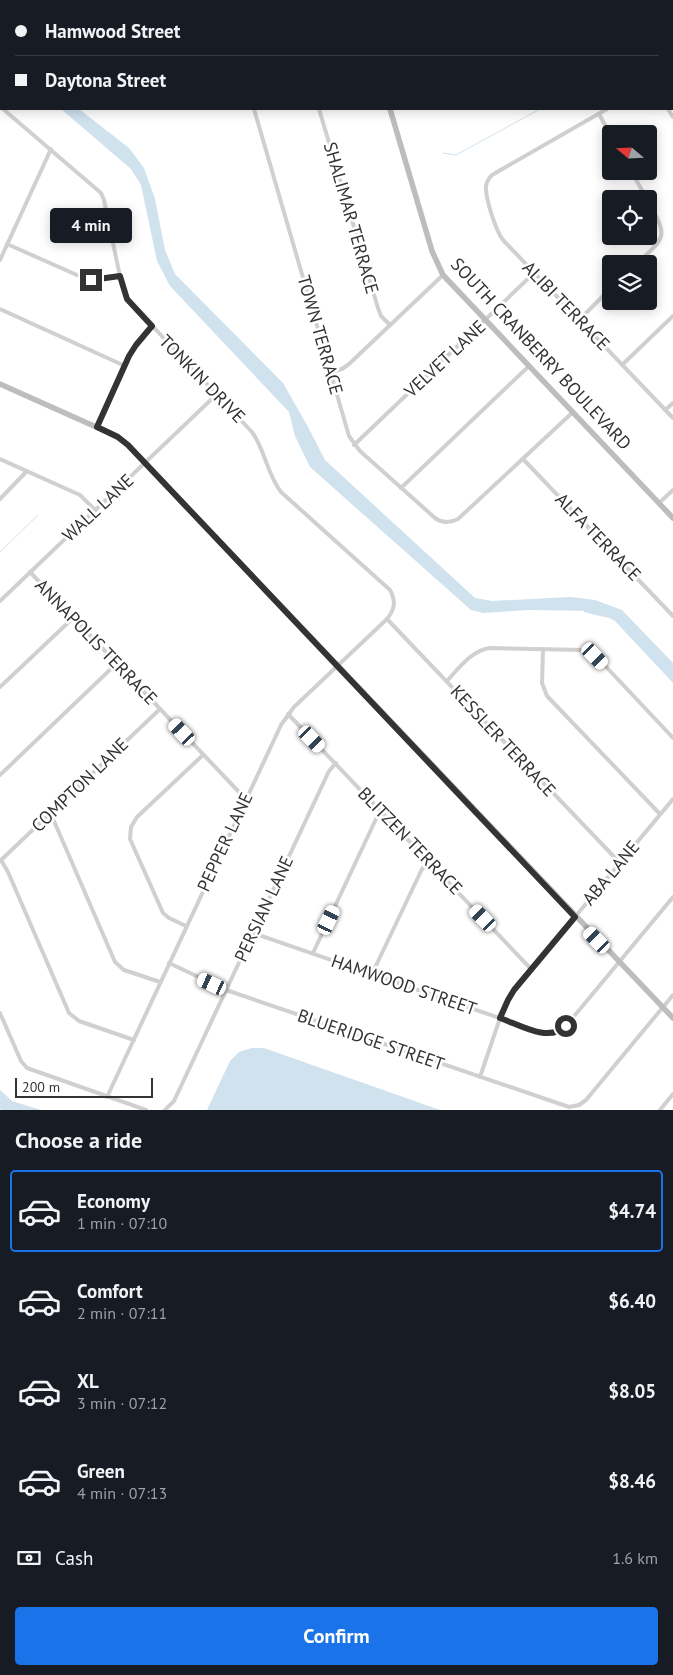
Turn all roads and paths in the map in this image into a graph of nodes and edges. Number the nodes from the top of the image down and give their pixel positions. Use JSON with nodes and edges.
{"nodes":[{"id":1,"x":2,"y":110,"type":"edge"},
{"id":2,"x":254,"y":110,"type":"edge"},
{"id":3,"x":319,"y":110,"type":"edge"},
{"id":4,"x":390,"y":110,"type":"edge"},
{"id":5,"x":605,"y":110,"type":"edge"},
{"id":6,"x":598,"y":114,"type":"junction"},
{"id":7,"x":604,"y":125,"type":"edge"},
{"id":8,"x":50,"y":150,"type":"junction"},
{"id":9,"x":657,"y":217,"type":"edge"},
{"id":10,"x":657,"y":243,"type":"edge"},
{"id":11,"x":8,"y":244,"type":"junction"},
{"id":12,"x":655,"y":245,"type":"edge"},
{"id":13,"x":646,"y":255,"type":"edge"},
{"id":14,"x":0,"y":260,"type":"edge"},
{"id":15,"x":534,"y":273,"type":"junction"},
{"id":16,"x":443,"y":275,"type":"junction"},
{"id":17,"x":120,"y":276,"type":"junction"},
{"id":18,"x":602,"y":297,"type":"edge"},
{"id":19,"x":0,"y":309,"type":"edge"},
{"id":20,"x":673,"y":316,"type":"edge"},
{"id":21,"x":486,"y":320,"type":"junction"},
{"id":22,"x":579,"y":320,"type":"junction"},
{"id":23,"x":390,"y":324,"type":"junction"},
{"id":24,"x":152,"y":326,"type":"junction"},
{"id":25,"x":622,"y":365,"type":"junction"},
{"id":26,"x":125,"y":366,"type":"junction"},
{"id":27,"x":529,"y":366,"type":"junction"},
{"id":28,"x":331,"y":372,"type":"junction"},
{"id":29,"x":0,"y":384,"type":"edge"},
{"id":30,"x":216,"y":394,"type":"junction"},
{"id":31,"x":673,"y":403,"type":"edge"},
{"id":32,"x":665,"y":410,"type":"junction"},
{"id":33,"x":573,"y":412,"type":"junction"},
{"id":34,"x":673,"y":418,"type":"edge"},
{"id":35,"x":97,"y":427,"type":"junction"},
{"id":36,"x":354,"y":445,"type":"junction"},
{"id":37,"x":0,"y":459,"type":"edge"},
{"id":38,"x":523,"y":459,"type":"junction"},
{"id":39,"x":145,"y":463,"type":"junction"},
{"id":40,"x":27,"y":471,"type":"junction"},
{"id":41,"x":402,"y":488,"type":"junction"},
{"id":42,"x":673,"y":490,"type":"edge"},
{"id":43,"x":0,"y":499,"type":"edge"},
{"id":44,"x":659,"y":503,"type":"junction"},
{"id":45,"x":95,"y":510,"type":"junction"},
{"id":46,"x":673,"y":518,"type":"edge"},
{"id":47,"x":30,"y":572,"type":"junction"},
{"id":48,"x":0,"y":601,"type":"edge"},
{"id":49,"x":673,"y":616,"type":"edge"},
{"id":50,"x":73,"y":618,"type":"junction"},
{"id":51,"x":387,"y":619,"type":"junction"},
{"id":52,"x":543,"y":649,"type":"junction"},
{"id":53,"x":116,"y":664,"type":"junction"},
{"id":54,"x":338,"y":666,"type":"junction"},
{"id":55,"x":447,"y":681,"type":"junction"},
{"id":56,"x":0,"y":688,"type":"edge"},
{"id":57,"x":160,"y":709,"type":"junction"},
{"id":58,"x":288,"y":714,"type":"junction"},
{"id":59,"x":673,"y":738,"type":"edge"},
{"id":60,"x":203,"y":755,"type":"junction"},
{"id":61,"x":336,"y":764,"type":"junction"},
{"id":62,"x":0,"y":774,"type":"edge"},
{"id":63,"x":247,"y":796,"type":"junction"},
{"id":64,"x":673,"y":799,"type":"edge"},
{"id":65,"x":382,"y":812,"type":"junction"},
{"id":66,"x":660,"y":814,"type":"junction"},
{"id":67,"x":48,"y":815,"type":"junction"},
{"id":68,"x":1,"y":861,"type":"edge"},
{"id":69,"x":429,"y":862,"type":"junction"},
{"id":70,"x":620,"y":863,"type":"junction"},
{"id":71,"x":673,"y":897,"type":"edge"},
{"id":72,"x":575,"y":917,"type":"junction"},
{"id":73,"x":186,"y":926,"type":"junction"},
{"id":74,"x":253,"y":933,"type":"junction"},
{"id":75,"x":313,"y":953,"type":"junction"},
{"id":76,"x":619,"y":962,"type":"junction"},
{"id":77,"x":169,"y":963,"type":"junction"},
{"id":78,"x":531,"y":969,"type":"junction"},
{"id":79,"x":372,"y":974,"type":"junction"},
{"id":80,"x":160,"y":982,"type":"junction"},
{"id":81,"x":226,"y":990,"type":"junction"},
{"id":82,"x":673,"y":995,"type":"edge"},
{"id":83,"x":663,"y":1008,"type":"junction"},
{"id":84,"x":0,"y":1012,"type":"edge"},
{"id":85,"x":500,"y":1018,"type":"junction"},
{"id":86,"x":673,"y":1018,"type":"edge"},
{"id":87,"x":134,"y":1040,"type":"junction"},
{"id":88,"x":480,"y":1077,"type":"junction"},
{"id":89,"x":673,"y":1094,"type":"edge"},
{"id":90,"x":107,"y":1096,"type":"junction"},
{"id":91,"x":166,"y":1109,"type":"edge"},
{"id":92,"x":146,"y":1110,"type":"edge"},
{"id":93,"x":660,"y":1110,"type":"edge"}],
"edges":[{"from":1,"to":8,"type":"street","name":"TONKIN DRIVE"},
{"from":2,"to":28,"type":"street","name":"TOWN TERRACE"},
{"from":3,"to":23,"type":"street","name":"SHALIMAR TERRACE"},
{"from":4,"to":16,"type":"street","name":"SOUTH CRANBERRY BOULEVARD"},
{"from":5,"to":6,"type":"street"},
{"from":6,"to":7,"type":"street"},
{"from":6,"to":15,"type":"street","name":"ALIBI TERRACE"},
{"from":8,"to":11,"type":"street"},
{"from":8,"to":17,"type":"street","name":"TONKIN DRIVE"},
{"from":9,"to":10,"type":"street"},
{"from":11,"to":14,"type":"street"},
{"from":11,"to":17,"type":"street"},
{"from":12,"to":13,"type":"street"},
{"from":15,"to":21,"type":"street","name":"VELVET LANE"},
{"from":15,"to":22,"type":"street","name":"ALIBI TERRACE"},
{"from":16,"to":21,"type":"street","name":"SOUTH CRANBERRY BOULEVARD"},
{"from":16,"to":23,"type":"street"},
{"from":17,"to":24,"type":"street","name":"TONKIN DRIVE"},
{"from":18,"to":22,"type":"street"},
{"from":19,"to":26,"type":"street"},
{"from":20,"to":25,"type":"street"},
{"from":21,"to":27,"type":"street","name":"SOUTH CRANBERRY BOULEVARD"},
{"from":21,"to":36,"type":"street","name":"VELVET LANE"},
{"from":22,"to":25,"type":"street","name":"ALIBI TERRACE"},
{"from":23,"to":28,"type":"street"},
{"from":24,"to":26,"type":"street"},
{"from":24,"to":30,"type":"street","name":"TONKIN DRIVE"},
{"from":25,"to":32,"type":"street","name":"ALIBI TERRACE"},
{"from":26,"to":35,"type":"street"},
{"from":27,"to":33,"type":"street","name":"SOUTH CRANBERRY BOULEVARD"},
{"from":27,"to":41,"type":"street"},
{"from":28,"to":36,"type":"street","name":"TOWN TERRACE"},
{"from":29,"to":35,"type":"street"},
{"from":30,"to":39,"type":"street","name":"WALL LANE"},
{"from":30,"to":51,"type":"street","name":"TONKIN DRIVE"},
{"from":31,"to":32,"type":"street"},
{"from":32,"to":34,"type":"street","name":"ALIBI TERRACE"},
{"from":33,"to":38,"type":"street"},
{"from":33,"to":44,"type":"street","name":"SOUTH CRANBERRY BOULEVARD"},
{"from":35,"to":39,"type":"street"},
{"from":36,"to":41,"type":"street","name":"TOWN TERRACE"},
{"from":37,"to":40,"type":"street"},
{"from":38,"to":41,"type":"street","name":"TOWN TERRACE"},
{"from":38,"to":49,"type":"street","name":"ALFA TERRACE"},
{"from":39,"to":45,"type":"street","name":"WALL LANE"},
{"from":39,"to":54,"type":"street"},
{"from":40,"to":43,"type":"street"},
{"from":40,"to":45,"type":"street"},
{"from":42,"to":44,"type":"street"},
{"from":44,"to":46,"type":"street","name":"SOUTH CRANBERRY BOULEVARD"},
{"from":45,"to":47,"type":"street","name":"WALL LANE"},
{"from":47,"to":48,"type":"street","name":"WALL LANE"},
{"from":47,"to":50,"type":"street","name":"ANNAPOLIS TERRACE"},
{"from":50,"to":53,"type":"street","name":"ANNAPOLIS TERRACE"},
{"from":50,"to":56,"type":"street"},
{"from":51,"to":54,"type":"street","name":"PEPPER LANE"},
{"from":51,"to":55,"type":"street","name":"KESSLER TERRACE"},
{"from":52,"to":55,"type":"street"},
{"from":52,"to":59,"type":"street"},
{"from":52,"to":66,"type":"street"},
{"from":53,"to":57,"type":"street","name":"ANNAPOLIS TERRACE"},
{"from":53,"to":62,"type":"street"},
{"from":54,"to":58,"type":"street","name":"PEPPER LANE"},
{"from":54,"to":72,"type":"street"},
{"from":55,"to":70,"type":"street","name":"KESSLER TERRACE"},
{"from":57,"to":60,"type":"street","name":"ANNAPOLIS TERRACE"},
{"from":57,"to":67,"type":"street","name":"COMPTON LANE"},
{"from":58,"to":61,"type":"street","name":"BLITZEN TERRACE"},
{"from":58,"to":63,"type":"street","name":"PEPPER LANE"},
{"from":60,"to":63,"type":"street","name":"ANNAPOLIS TERRACE"},
{"from":60,"to":73,"type":"street"},
{"from":61,"to":65,"type":"street","name":"BLITZEN TERRACE"},
{"from":61,"to":74,"type":"street","name":"PERSIAN LANE"},
{"from":63,"to":73,"type":"street","name":"PEPPER LANE"},
{"from":64,"to":66,"type":"street","name":"ABA LANE"},
{"from":65,"to":69,"type":"street","name":"BLITZEN TERRACE"},
{"from":65,"to":75,"type":"street"},
{"from":66,"to":70,"type":"street","name":"ABA LANE"},
{"from":67,"to":68,"type":"street","name":"COMPTON LANE"},
{"from":67,"to":80,"type":"street"},
{"from":68,"to":87,"type":"street"},
{"from":69,"to":78,"type":"street","name":"BLITZEN TERRACE"},
{"from":69,"to":79,"type":"street"},
{"from":70,"to":72,"type":"street","name":"ABA LANE"},
{"from":71,"to":76,"type":"street"},
{"from":72,"to":76,"type":"street"},
{"from":72,"to":78,"type":"street","name":"ABA LANE"},
{"from":73,"to":77,"type":"street","name":"PEPPER LANE"},
{"from":74,"to":75,"type":"street","name":"HAMWOOD STREET"},
{"from":74,"to":81,"type":"street","name":"PERSIAN LANE"},
{"from":75,"to":79,"type":"street","name":"HAMWOOD STREET"},
{"from":76,"to":83,"type":"street"},
{"from":76,"to":85,"type":"street","name":"HAMWOOD STREET"},
{"from":77,"to":80,"type":"street","name":"PEPPER LANE"},
{"from":77,"to":81,"type":"street","name":"BLUERIDGE STREET"},
{"from":78,"to":85,"type":"street","name":"ABA LANE"},
{"from":79,"to":85,"type":"street","name":"HAMWOOD STREET"},
{"from":80,"to":87,"type":"street","name":"PEPPER LANE"},
{"from":81,"to":88,"type":"street","name":"BLUERIDGE STREET"},
{"from":81,"to":91,"type":"street","name":"PERSIAN LANE"},
{"from":82,"to":83,"type":"street"},
{"from":83,"to":86,"type":"street"},
{"from":83,"to":88,"type":"street","name":"BLUERIDGE STREET"},
{"from":84,"to":90,"type":"street"},
{"from":85,"to":88,"type":"street","name":"ABA LANE"},
{"from":87,"to":90,"type":"street","name":"PEPPER LANE"},
{"from":89,"to":93,"type":"street"},
{"from":90,"to":92,"type":"street"}]}
